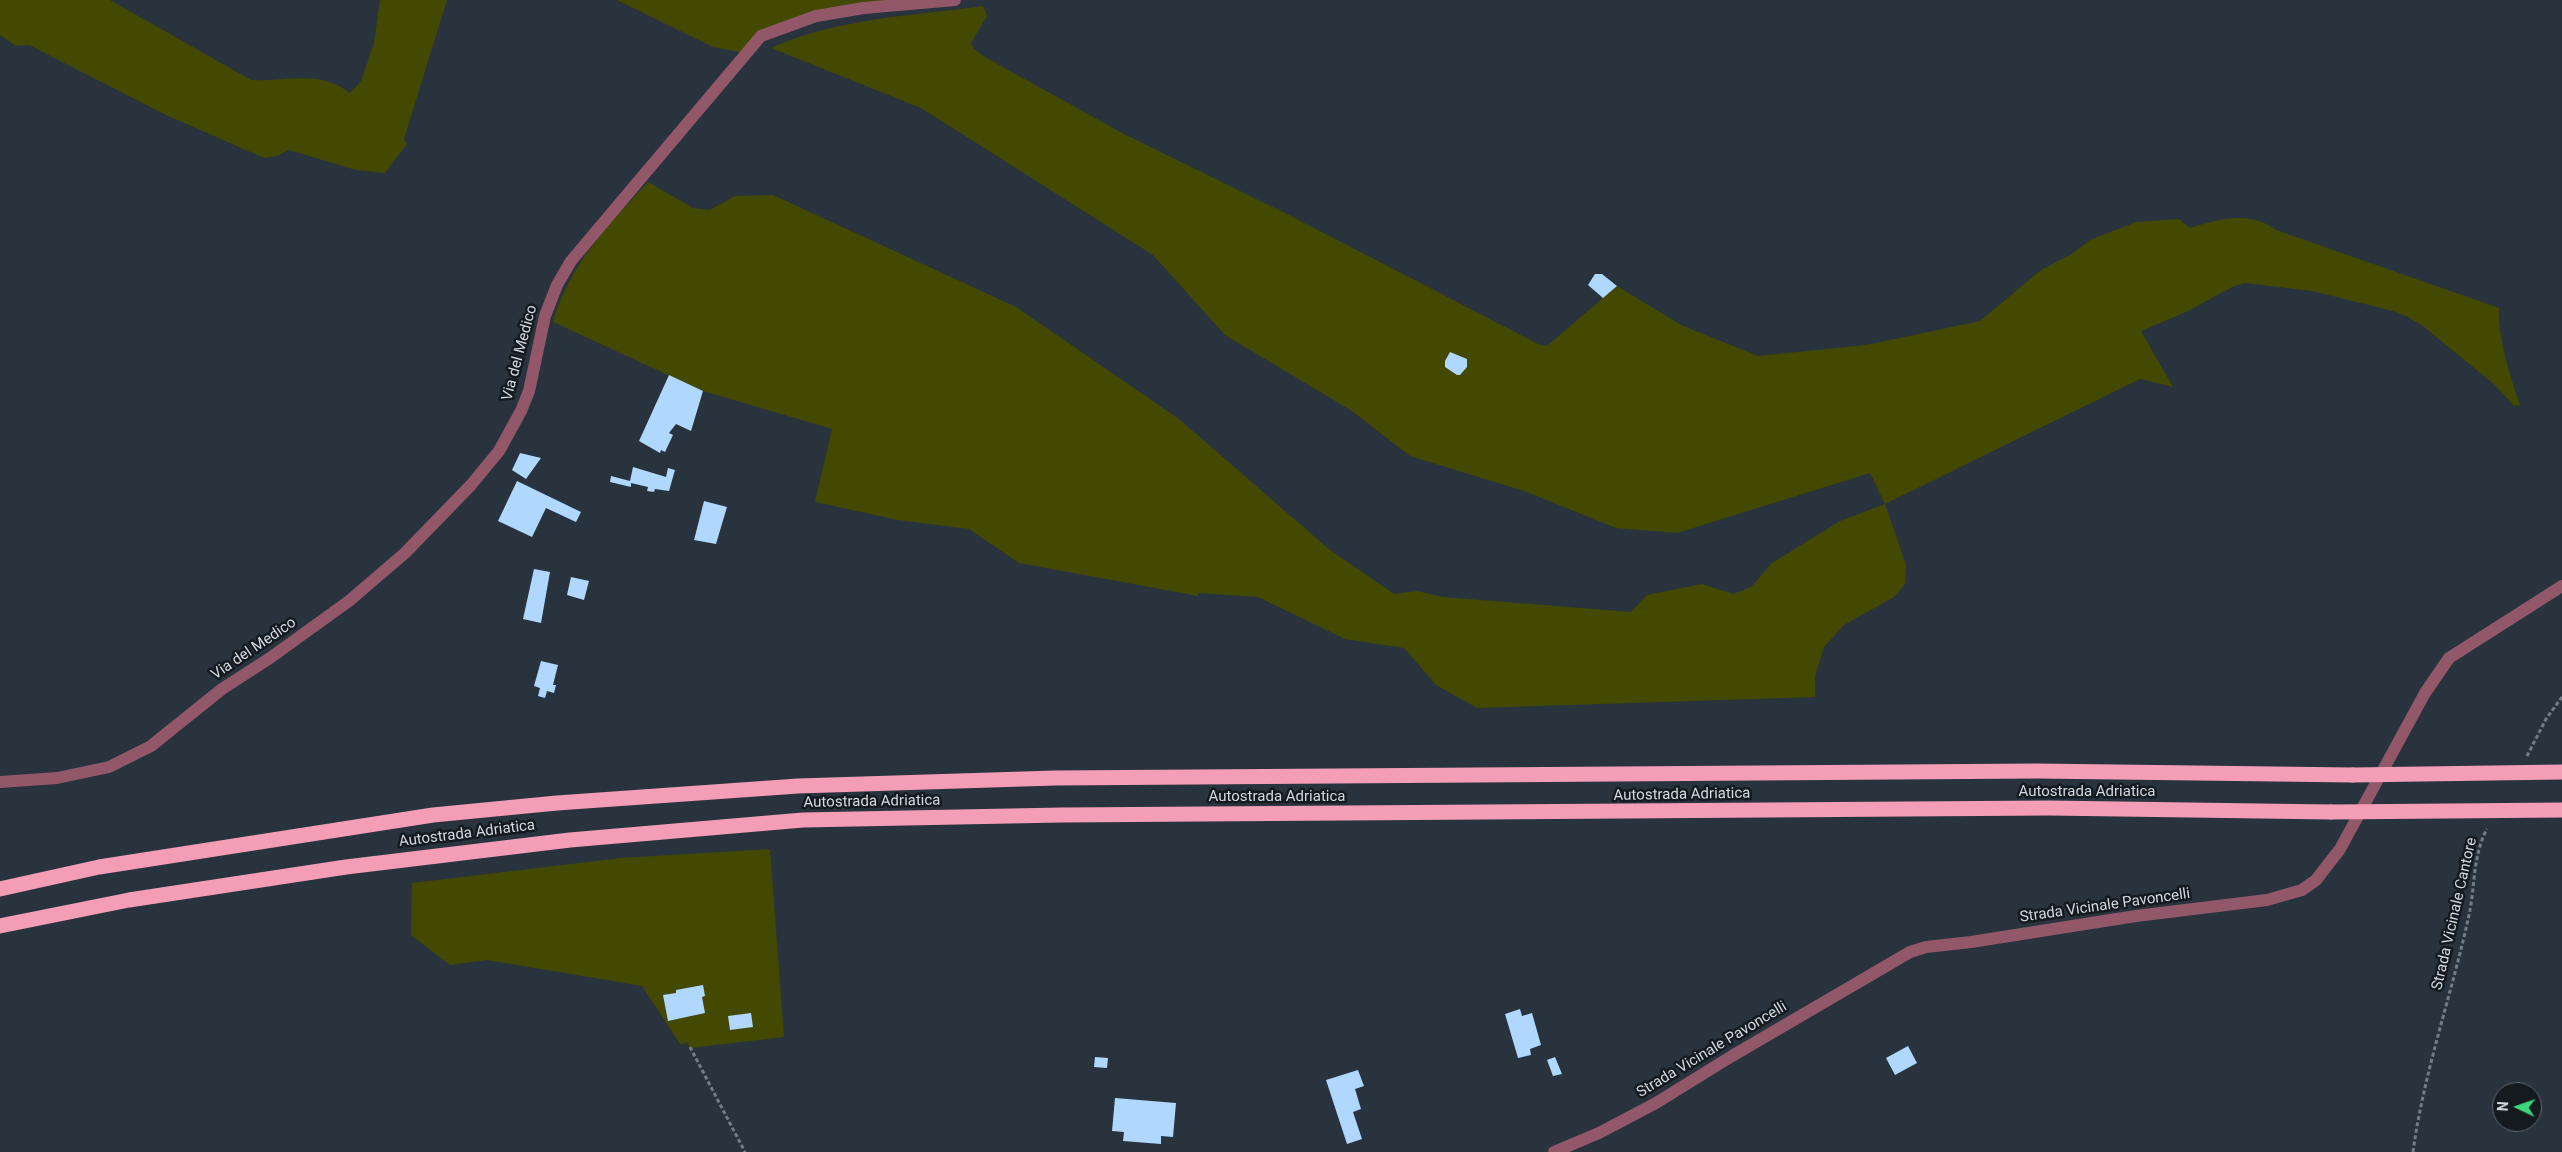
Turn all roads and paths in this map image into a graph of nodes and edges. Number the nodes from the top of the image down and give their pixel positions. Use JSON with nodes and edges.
{"nodes":[{"id":1,"x":955,"y":0,"type":"edge"},
{"id":2,"x":2562,"y":586,"type":"edge"},
{"id":3,"x":2562,"y":697,"type":"edge"},
{"id":4,"x":2523,"y":764,"type":"dead end"},
{"id":5,"x":2562,"y":772,"type":"edge"},
{"id":6,"x":0,"y":782,"type":"edge"},
{"id":7,"x":2562,"y":810,"type":"edge"},
{"id":8,"x":2492,"y":820,"type":"dead end"},
{"id":9,"x":0,"y":889,"type":"edge"},
{"id":10,"x":0,"y":926,"type":"edge"},
{"id":11,"x":690,"y":1047,"type":"dead end"},
{"id":12,"x":745,"y":1152,"type":"edge"},
{"id":13,"x":1554,"y":1152,"type":"edge"},
{"id":14,"x":2413,"y":1152,"type":"edge"}],
"edges":[{"from":1,"to":6,"type":"street","name":"Via del Medico"},
{"from":2,"to":13,"type":"street","name":"Strada Vicinale Pavoncelli"},
{"from":3,"to":4,"type":"path"},
{"from":5,"to":9,"type":"highway","name":"Autostrada Adriatica","bridge":true},
{"from":7,"to":10,"type":"highway","name":"Autostrada Adriatica","bridge":true},
{"from":8,"to":14,"type":"path","name":"Strada Vicinale Cantore"},
{"from":11,"to":12,"type":"path"}]}
